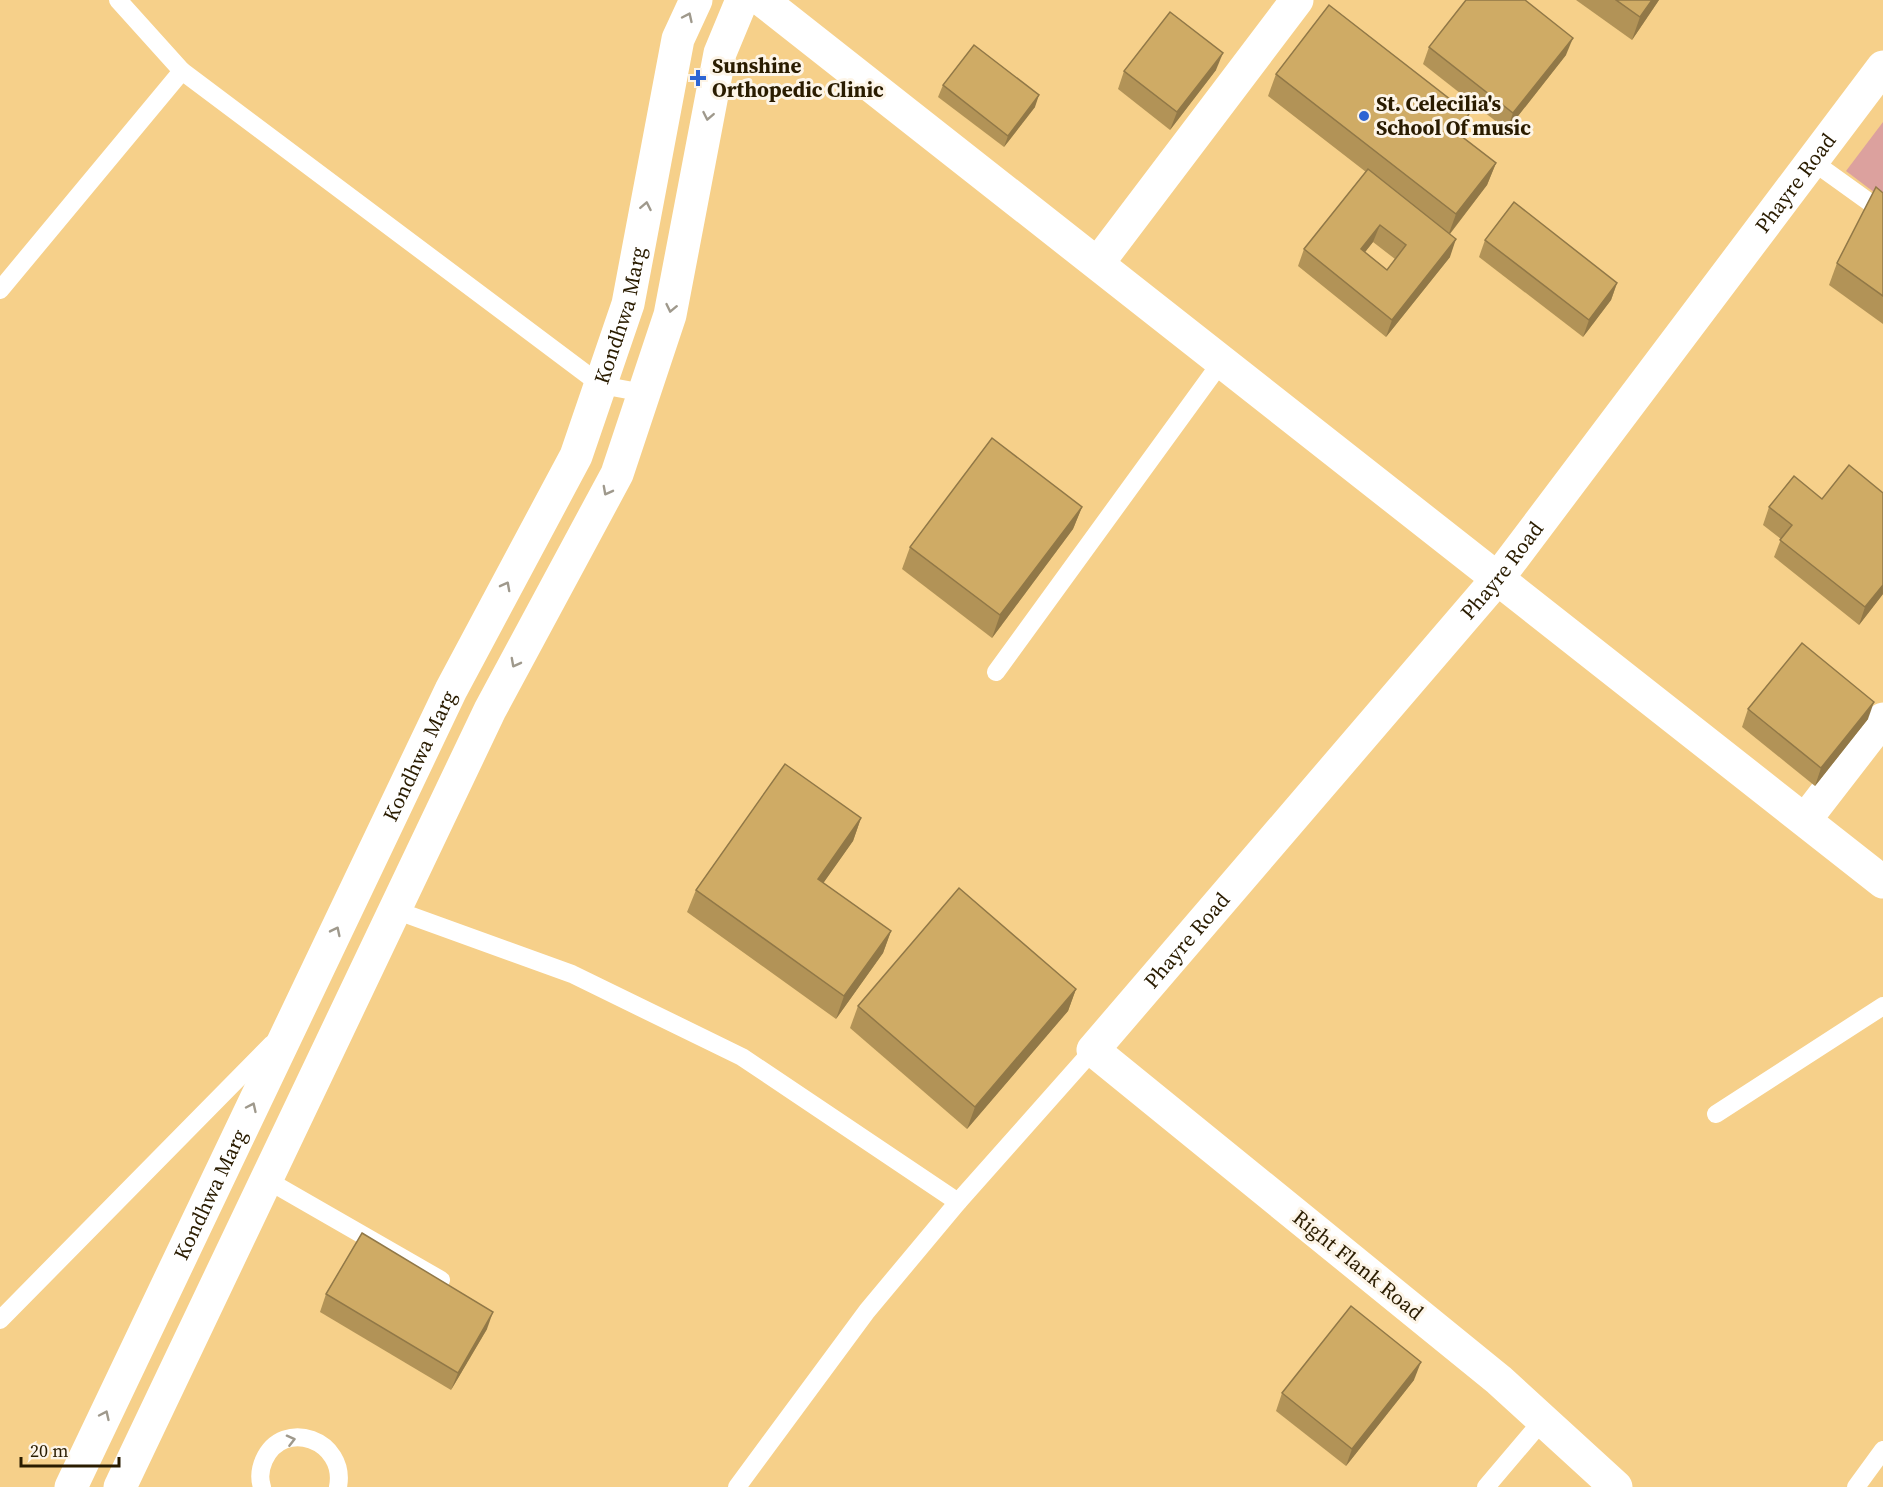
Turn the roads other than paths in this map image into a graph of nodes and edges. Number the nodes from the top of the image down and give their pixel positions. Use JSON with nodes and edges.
{"nodes":[{"id":1,"x":118,"y":0,"type":"edge"},
{"id":2,"x":696,"y":0,"type":"edge"},
{"id":3,"x":742,"y":0,"type":"edge"},
{"id":4,"x":762,"y":0,"type":"edge"},
{"id":5,"x":1297,"y":0,"type":"edge"},
{"id":6,"x":1883,"y":67,"type":"edge"},
{"id":7,"x":182,"y":71,"type":"junction"},
{"id":8,"x":1812,"y":161,"type":"junction"},
{"id":9,"x":1883,"y":212,"type":"edge"},
{"id":10,"x":1098,"y":263,"type":"junction"},
{"id":11,"x":0,"y":290,"type":"edge"},
{"id":12,"x":1222,"y":361,"type":"junction"},
{"id":13,"x":601,"y":385,"type":"junction"},
{"id":14,"x":644,"y":393,"type":"junction"},
{"id":15,"x":1498,"y":578,"type":"junction"},
{"id":16,"x":996,"y":672,"type":"dead end"},
{"id":17,"x":1883,"y":719,"type":"edge"},
{"id":18,"x":1805,"y":820,"type":"junction"},
{"id":19,"x":1880,"y":875,"type":"edge"},
{"id":20,"x":395,"y":910,"type":"junction"},
{"id":21,"x":1883,"y":1006,"type":"edge"},
{"id":22,"x":290,"y":1026,"type":"junction"},
{"id":23,"x":1093,"y":1050,"type":"junction"},
{"id":24,"x":1716,"y":1114,"type":"dead end"},
{"id":25,"x":267,"y":1180,"type":"junction"},
{"id":26,"x":958,"y":1202,"type":"junction"},
{"id":27,"x":441,"y":1280,"type":"edge"},
{"id":28,"x":0,"y":1320,"type":"edge"},
{"id":29,"x":1543,"y":1420,"type":"junction"},
{"id":30,"x":1880,"y":1458,"type":"edge"},
{"id":31,"x":70,"y":1487,"type":"edge"},
{"id":32,"x":120,"y":1487,"type":"edge"},
{"id":33,"x":262,"y":1487,"type":"edge"},
{"id":34,"x":338,"y":1487,"type":"edge"},
{"id":35,"x":737,"y":1487,"type":"edge"},
{"id":36,"x":1486,"y":1487,"type":"edge"},
{"id":37,"x":1616,"y":1487,"type":"edge"},
{"id":38,"x":1857,"y":1487,"type":"edge"}],
"edges":[{"from":1,"to":7,"type":"lane"},
{"from":13,"to":2,"type":"street","name":"Kondhwa Marg","one_way":true},
{"from":3,"to":14,"type":"street","name":"Kondhwa Marg","one_way":true},
{"from":4,"to":10,"type":"street"},
{"from":5,"to":10,"type":"street"},
{"from":6,"to":8,"type":"street","name":"Phayre Road"},
{"from":7,"to":11,"type":"lane"},
{"from":7,"to":13,"type":"lane"},
{"from":8,"to":9,"type":"lane"},
{"from":8,"to":15,"type":"street","name":"Phayre Road"},
{"from":10,"to":12,"type":"street"},
{"from":12,"to":15,"type":"street"},
{"from":12,"to":16,"type":"lane"},
{"from":13,"to":14,"type":"lane"},
{"from":22,"to":13,"type":"street","name":"Kondhwa Marg","one_way":true},
{"from":14,"to":20,"type":"street","name":"Kondhwa Marg","one_way":true},
{"from":15,"to":18,"type":"street"},
{"from":15,"to":23,"type":"street","name":"Phayre Road"},
{"from":17,"to":18,"type":"street"},
{"from":18,"to":19,"type":"street"},
{"from":20,"to":25,"type":"street","name":"Kondhwa Marg"},
{"from":20,"to":26,"type":"lane"},
{"from":21,"to":24,"type":"lane"},
{"from":22,"to":28,"type":"lane"},
{"from":31,"to":22,"type":"street","name":"Kondhwa Marg","one_way":true},
{"from":23,"to":26,"type":"lane"},
{"from":23,"to":29,"type":"street","name":"Right Flank Road"},
{"from":25,"to":27,"type":"lane"},
{"from":25,"to":32,"type":"street","name":"Kondhwa Marg"},
{"from":26,"to":35,"type":"lane"},
{"from":29,"to":36,"type":"lane"},
{"from":29,"to":37,"type":"street","name":"Right Flank Road"},
{"from":30,"to":38,"type":"lane"},
{"from":33,"to":34,"type":"lane","one_way":true}]}
